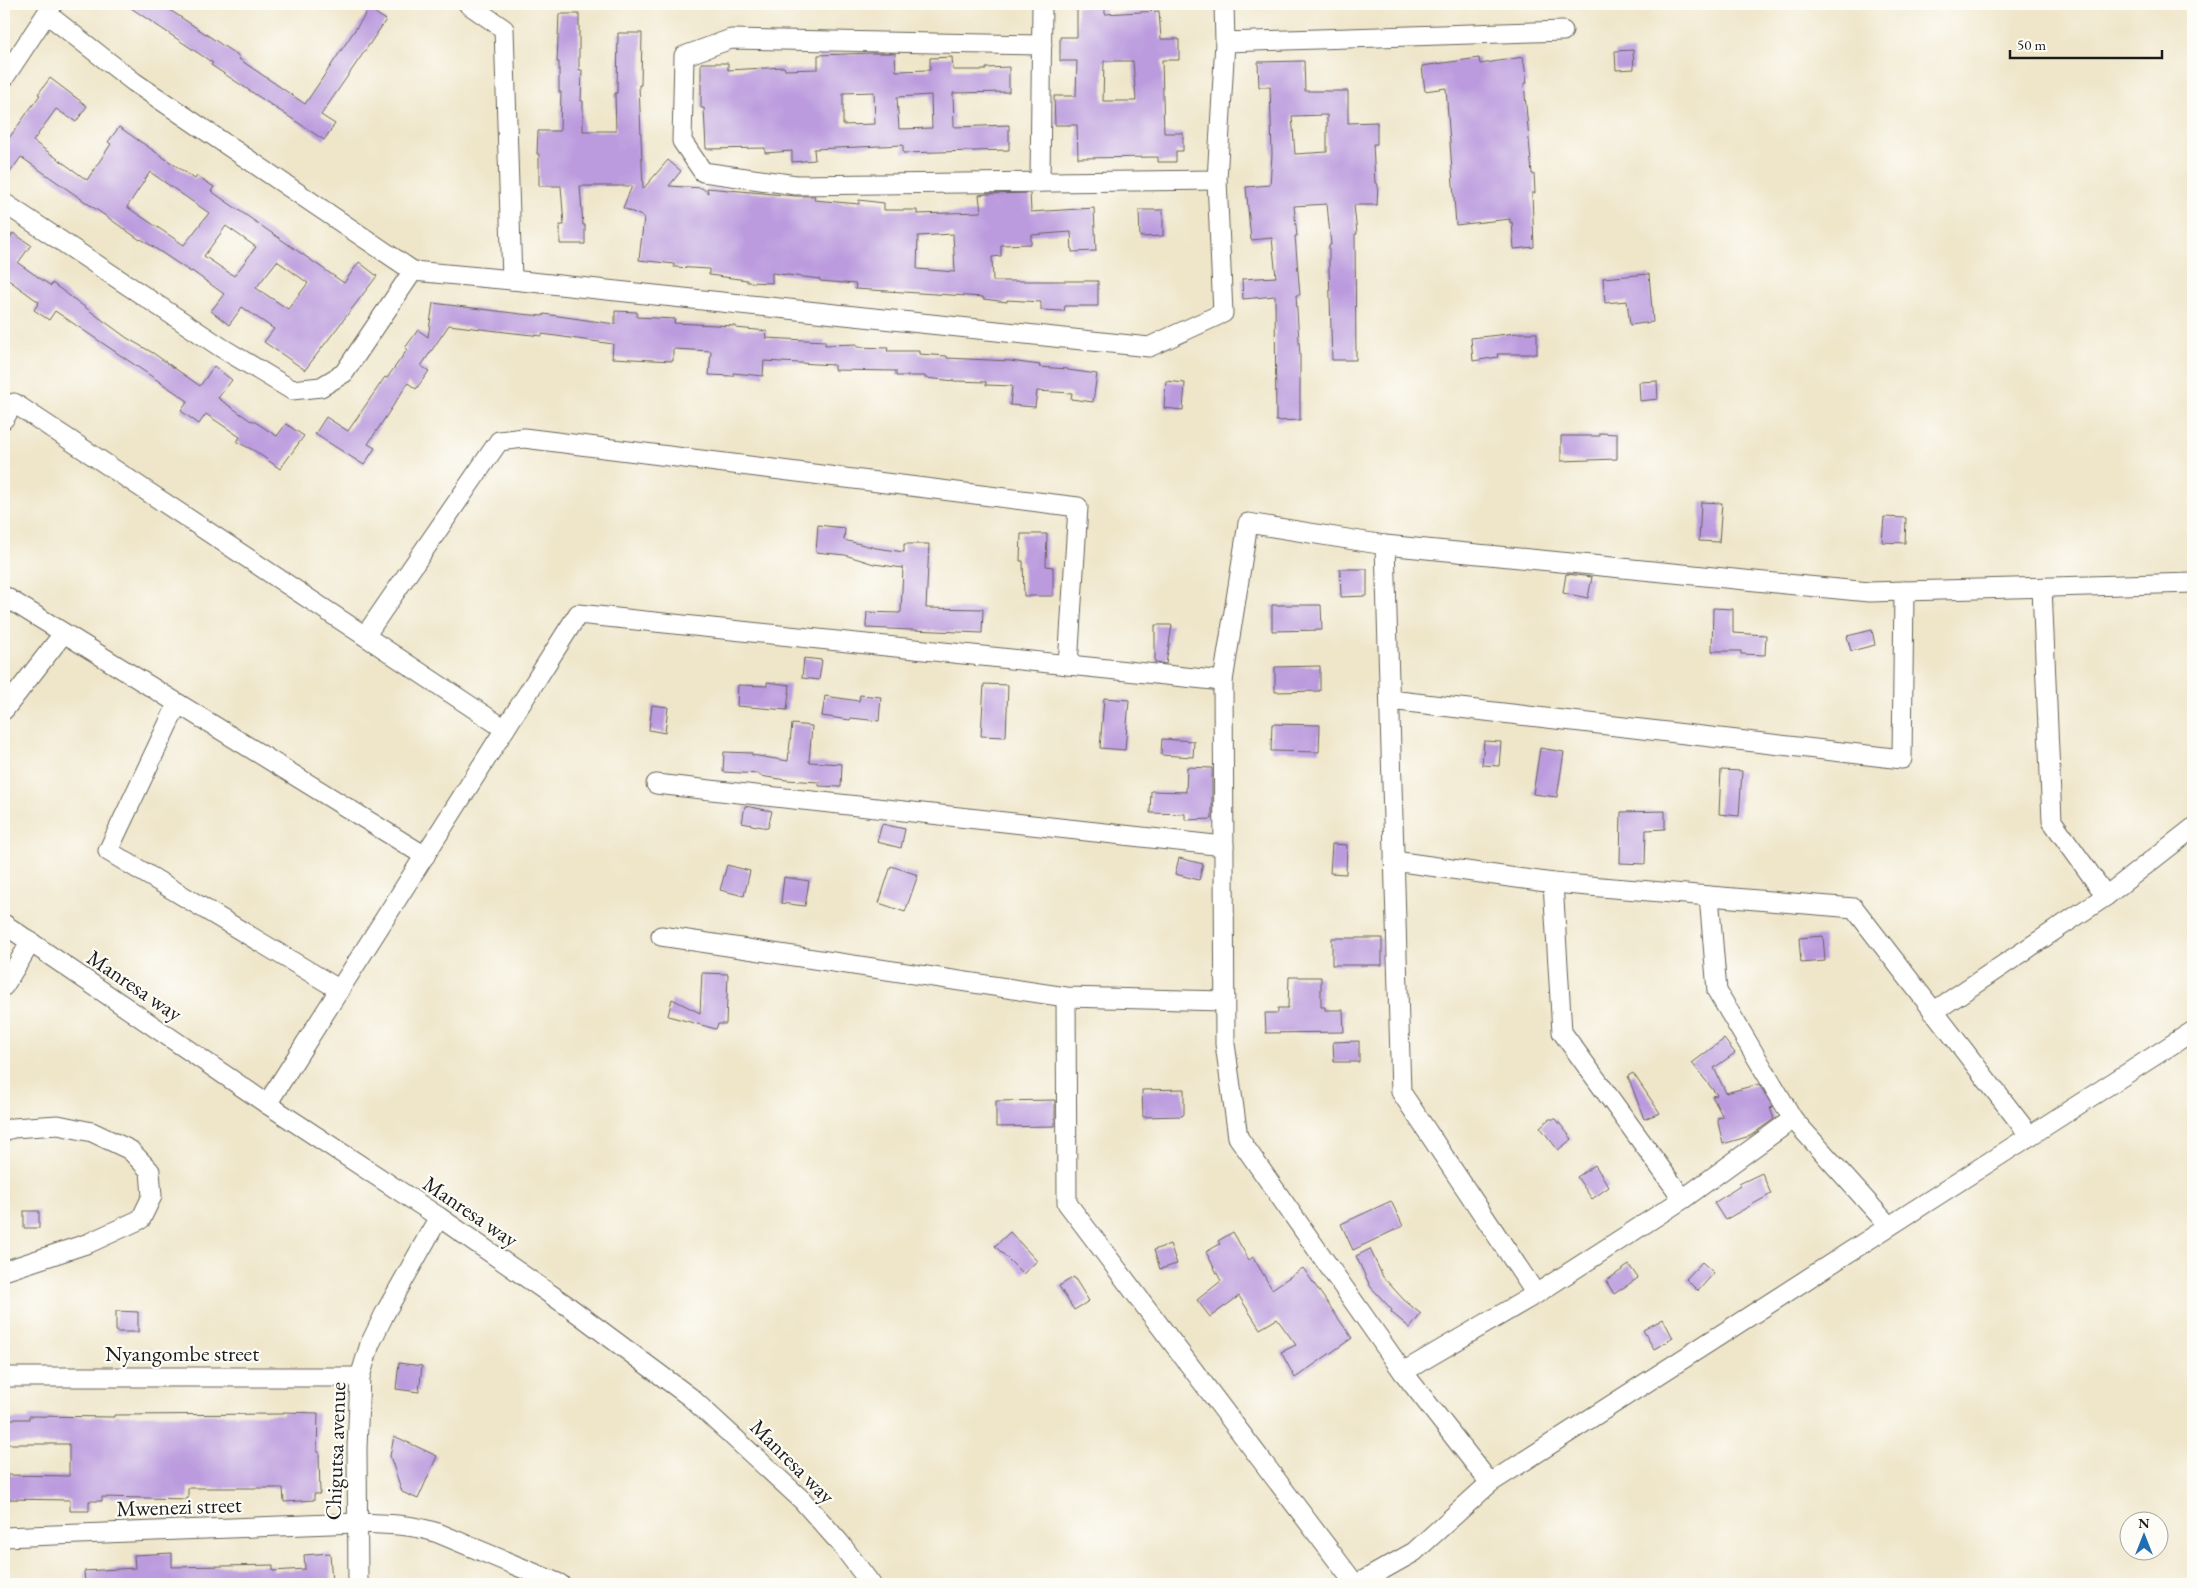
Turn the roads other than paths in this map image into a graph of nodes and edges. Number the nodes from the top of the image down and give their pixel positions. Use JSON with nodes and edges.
{"nodes":[{"id":1,"x":468,"y":4,"type":"edge"},
{"id":2,"x":1042,"y":4,"type":"edge"},
{"id":3,"x":1224,"y":4,"type":"edge"},
{"id":4,"x":50,"y":9,"type":"edge"},
{"id":5,"x":1563,"y":31,"type":"dead end"},
{"id":6,"x":1225,"y":42,"type":"junction"},
{"id":7,"x":1042,"y":45,"type":"junction"},
{"id":8,"x":4,"y":78,"type":"edge"},
{"id":9,"x":1218,"y":180,"type":"junction"},
{"id":10,"x":1040,"y":182,"type":"junction"},
{"id":11,"x":4,"y":203,"type":"edge"},
{"id":12,"x":413,"y":271,"type":"junction"},
{"id":13,"x":512,"y":280,"type":"junction"},
{"id":14,"x":4,"y":419,"type":"edge"},
{"id":15,"x":1385,"y":546,"type":"junction"},
{"id":16,"x":2193,"y":583,"type":"edge"},
{"id":17,"x":2042,"y":588,"type":"junction"},
{"id":18,"x":1904,"y":591,"type":"junction"},
{"id":19,"x":4,"y":596,"type":"edge"},
{"id":20,"x":63,"y":634,"type":"junction"},
{"id":21,"x":365,"y":636,"type":"junction"},
{"id":22,"x":1068,"y":665,"type":"junction"},
{"id":23,"x":1223,"y":681,"type":"junction"},
{"id":24,"x":1390,"y":700,"type":"junction"},
{"id":25,"x":177,"y":705,"type":"junction"},
{"id":26,"x":4,"y":710,"type":"edge"},
{"id":27,"x":505,"y":729,"type":"junction"},
{"id":28,"x":656,"y":784,"type":"dead end"},
{"id":29,"x":2193,"y":828,"type":"edge"},
{"id":30,"x":1224,"y":846,"type":"junction"},
{"id":31,"x":425,"y":856,"type":"junction"},
{"id":32,"x":1394,"y":861,"type":"junction"},
{"id":33,"x":1553,"y":882,"type":"junction"},
{"id":34,"x":1709,"y":896,"type":"junction"},
{"id":35,"x":2106,"y":896,"type":"junction"},
{"id":36,"x":4,"y":924,"type":"edge"},
{"id":37,"x":661,"y":936,"type":"dead end"},
{"id":38,"x":30,"y":942,"type":"junction"},
{"id":39,"x":4,"y":986,"type":"edge"},
{"id":40,"x":340,"y":990,"type":"junction"},
{"id":41,"x":1066,"y":997,"type":"junction"},
{"id":42,"x":1224,"y":1001,"type":"junction"},
{"id":43,"x":1933,"y":1012,"type":"junction"},
{"id":44,"x":2193,"y":1031,"type":"edge"},
{"id":45,"x":267,"y":1104,"type":"junction"},
{"id":46,"x":1793,"y":1119,"type":"junction"},
{"id":47,"x":4,"y":1131,"type":"edge"},
{"id":48,"x":2030,"y":1136,"type":"junction"},
{"id":49,"x":1683,"y":1199,"type":"junction"},
{"id":50,"x":439,"y":1217,"type":"junction"},
{"id":51,"x":1889,"y":1226,"type":"junction"},
{"id":52,"x":4,"y":1272,"type":"edge"},
{"id":53,"x":1536,"y":1294,"type":"junction"},
{"id":54,"x":1403,"y":1372,"type":"junction"},
{"id":55,"x":4,"y":1377,"type":"edge"},
{"id":56,"x":360,"y":1377,"type":"junction"},
{"id":57,"x":1490,"y":1483,"type":"junction"},
{"id":58,"x":356,"y":1523,"type":"junction"},
{"id":59,"x":4,"y":1537,"type":"edge"},
{"id":60,"x":358,"y":1584,"type":"edge"},
{"id":61,"x":560,"y":1584,"type":"edge"},
{"id":62,"x":871,"y":1584,"type":"edge"},
{"id":63,"x":1356,"y":1584,"type":"edge"}],
"edges":[{"from":1,"to":13,"type":"street"},
{"from":2,"to":7,"type":"street"},
{"from":3,"to":6,"type":"street"},
{"from":4,"to":8,"type":"street"},
{"from":4,"to":12,"type":"street"},
{"from":5,"to":6,"type":"street"},
{"from":6,"to":9,"type":"street"},
{"from":7,"to":10,"type":"street"},
{"from":7,"to":10,"type":"street"},
{"from":9,"to":10,"type":"street"},
{"from":9,"to":13,"type":"street"},
{"from":11,"to":12,"type":"street"},
{"from":12,"to":13,"type":"street"},
{"from":14,"to":21,"type":"street"},
{"from":15,"to":18,"type":"street"},
{"from":15,"to":23,"type":"street"},
{"from":15,"to":24,"type":"street"},
{"from":16,"to":17,"type":"street"},
{"from":17,"to":18,"type":"street"},
{"from":17,"to":35,"type":"street"},
{"from":18,"to":24,"type":"street"},
{"from":19,"to":20,"type":"street"},
{"from":20,"to":25,"type":"street"},
{"from":20,"to":26,"type":"street"},
{"from":21,"to":22,"type":"street"},
{"from":21,"to":27,"type":"street"},
{"from":22,"to":23,"type":"street"},
{"from":22,"to":27,"type":"street"},
{"from":23,"to":30,"type":"street"},
{"from":24,"to":32,"type":"street"},
{"from":25,"to":31,"type":"street"},
{"from":25,"to":40,"type":"street"},
{"from":27,"to":31,"type":"street"},
{"from":28,"to":30,"type":"street"},
{"from":29,"to":35,"type":"street"},
{"from":30,"to":42,"type":"street"},
{"from":31,"to":40,"type":"street"},
{"from":32,"to":33,"type":"street"},
{"from":32,"to":53,"type":"street"},
{"from":33,"to":34,"type":"street"},
{"from":33,"to":49,"type":"street"},
{"from":34,"to":43,"type":"street"},
{"from":34,"to":46,"type":"street"},
{"from":35,"to":43,"type":"street"},
{"from":36,"to":38,"type":"street","name":"Manresa way"},
{"from":37,"to":41,"type":"street"},
{"from":38,"to":39,"type":"street"},
{"from":38,"to":45,"type":"street","name":"Manresa way"},
{"from":40,"to":45,"type":"street"},
{"from":41,"to":42,"type":"street"},
{"from":41,"to":63,"type":"street"},
{"from":42,"to":54,"type":"street"},
{"from":43,"to":48,"type":"street"},
{"from":44,"to":48,"type":"street"},
{"from":45,"to":50,"type":"street","name":"Manresa way"},
{"from":46,"to":49,"type":"street"},
{"from":46,"to":51,"type":"street"},
{"from":47,"to":52,"type":"street"},
{"from":48,"to":51,"type":"street"},
{"from":49,"to":53,"type":"street"},
{"from":50,"to":56,"type":"street","name":"Chigutsa avenue"},
{"from":50,"to":62,"type":"street","name":"Manresa way"},
{"from":51,"to":57,"type":"street"},
{"from":53,"to":54,"type":"street"},
{"from":54,"to":57,"type":"street"},
{"from":55,"to":56,"type":"street","name":"Nyangombe street"},
{"from":56,"to":58,"type":"street","name":"Chigutsa avenue"},
{"from":57,"to":63,"type":"street"},
{"from":58,"to":59,"type":"street","name":"Mwenezi street"},
{"from":58,"to":60,"type":"street","name":"Chigutsa avenue"},
{"from":58,"to":61,"type":"street","name":"Mwenezi street"}]}
